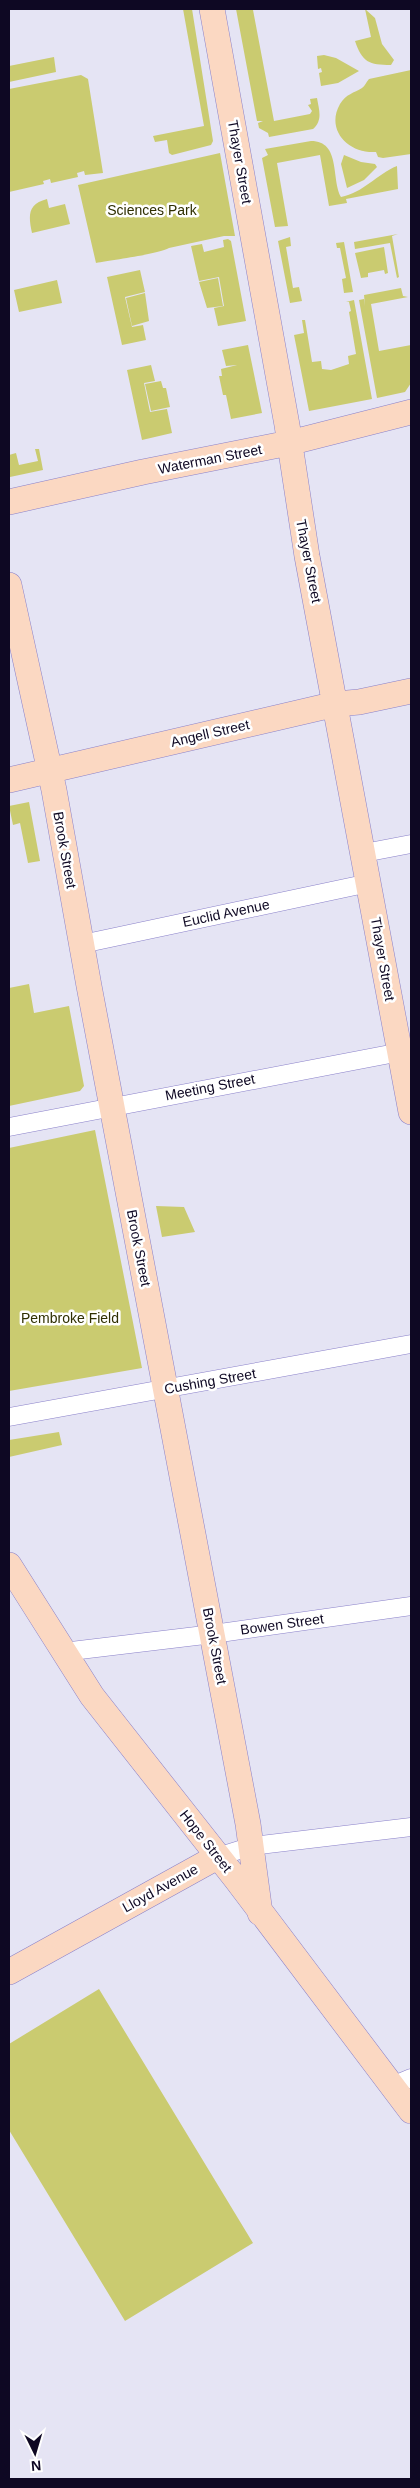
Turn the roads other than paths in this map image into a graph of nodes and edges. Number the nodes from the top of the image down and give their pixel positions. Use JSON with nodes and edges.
{"nodes":[{"id":1,"x":212,"y":9,"type":"edge"},
{"id":2,"x":411,"y":412,"type":"edge"},
{"id":3,"x":289,"y":443,"type":"junction"},
{"id":4,"x":9,"y":502,"type":"edge"},
{"id":5,"x":9,"y":585,"type":"edge"},
{"id":6,"x":411,"y":691,"type":"edge"},
{"id":7,"x":336,"y":704,"type":"junction"},
{"id":8,"x":50,"y":770,"type":"junction"},
{"id":9,"x":9,"y":780,"type":"edge"},
{"id":10,"x":411,"y":844,"type":"edge"},
{"id":11,"x":364,"y":853,"type":"junction"},
{"id":12,"x":369,"y":883,"type":"junction"},
{"id":13,"x":82,"y":944,"type":"junction"},
{"id":14,"x":406,"y":1051,"type":"edge"},
{"id":15,"x":112,"y":1106,"type":"junction"},
{"id":16,"x":411,"y":1112,"type":"edge"},
{"id":17,"x":9,"y":1127,"type":"edge"},
{"id":18,"x":411,"y":1344,"type":"edge"},
{"id":19,"x":166,"y":1389,"type":"junction"},
{"id":20,"x":9,"y":1417,"type":"edge"},
{"id":21,"x":9,"y":1565,"type":"edge"},
{"id":22,"x":411,"y":1606,"type":"edge"},
{"id":23,"x":213,"y":1634,"type":"junction"},
{"id":24,"x":63,"y":1652,"type":"junction"},
{"id":25,"x":411,"y":1827,"type":"edge"},
{"id":26,"x":252,"y":1846,"type":"junction"},
{"id":27,"x":217,"y":1857,"type":"junction"},
{"id":28,"x":260,"y":1914,"type":"junction"},
{"id":29,"x":9,"y":1972,"type":"edge"},
{"id":30,"x":402,"y":2082,"type":"edge"},
{"id":31,"x":411,"y":2111,"type":"edge"}],
"edges":[{"from":1,"to":3,"type":"street","name":"Thayer Street"},
{"from":2,"to":3,"type":"street","name":"Waterman Street"},
{"from":3,"to":4,"type":"street","name":"Waterman Street"},
{"from":3,"to":7,"type":"street","name":"Thayer Street"},
{"from":5,"to":8,"type":"street","name":"Brook Street"},
{"from":6,"to":7,"type":"street","name":"Angell Street"},
{"from":7,"to":8,"type":"street","name":"Angell Street"},
{"from":7,"to":11,"type":"street","name":"Thayer Street"},
{"from":8,"to":9,"type":"street","name":"Angell Street"},
{"from":8,"to":13,"type":"street","name":"Brook Street"},
{"from":10,"to":11,"type":"street"},
{"from":11,"to":12,"type":"street","name":"Thayer Street"},
{"from":12,"to":13,"type":"street","name":"Euclid Avenue"},
{"from":12,"to":14,"type":"street","name":"Thayer Street"},
{"from":13,"to":15,"type":"street","name":"Brook Street"},
{"from":14,"to":15,"type":"street","name":"Meeting Street"},
{"from":14,"to":16,"type":"street","name":"Thayer Street"},
{"from":15,"to":17,"type":"street","name":"Meeting Street"},
{"from":15,"to":19,"type":"street","name":"Brook Street"},
{"from":18,"to":19,"type":"street","name":"Cushing Street"},
{"from":19,"to":20,"type":"street","name":"Cushing Street"},
{"from":19,"to":23,"type":"street","name":"Brook Street"},
{"from":21,"to":24,"type":"street","name":"Hope Street"},
{"from":22,"to":23,"type":"street","name":"Bowen Street"},
{"from":23,"to":24,"type":"street","name":"Bowen Street"},
{"from":23,"to":26,"type":"street","name":"Brook Street"},
{"from":24,"to":27,"type":"street","name":"Hope Street"},
{"from":25,"to":26,"type":"street","name":"Lloyd Avenue"},
{"from":26,"to":27,"type":"street","name":"Lloyd Avenue"},
{"from":26,"to":28,"type":"street","name":"Brook Street"},
{"from":27,"to":28,"type":"street","name":"Hope Street"},
{"from":27,"to":29,"type":"street","name":"Lloyd Avenue"},
{"from":28,"to":30,"type":"street","name":"Hope Street"},
{"from":30,"to":31,"type":"street","name":"Hope Street"}]}
